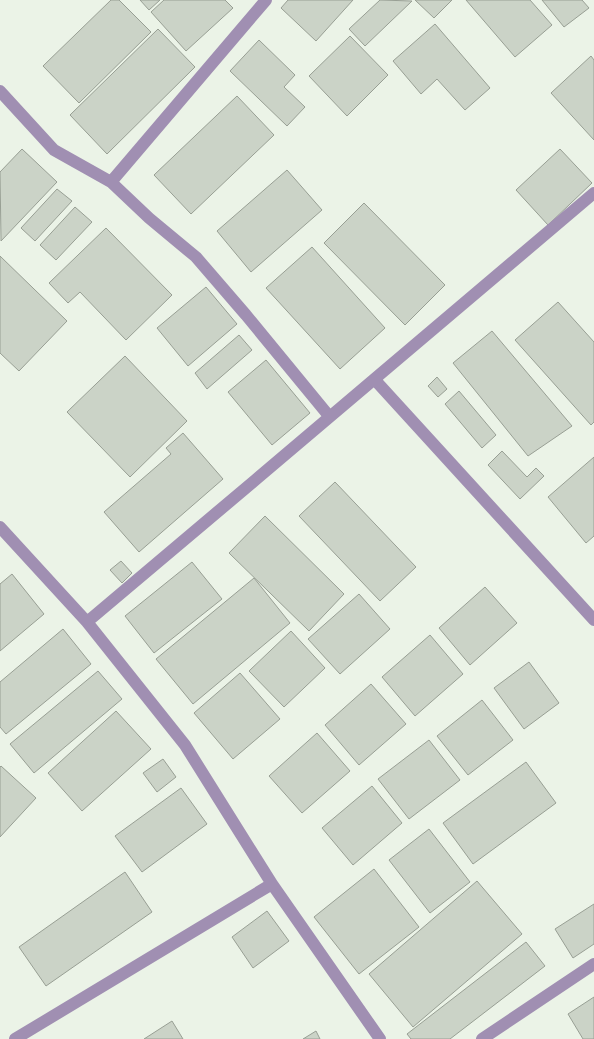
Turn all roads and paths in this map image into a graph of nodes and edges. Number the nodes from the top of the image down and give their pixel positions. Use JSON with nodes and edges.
{"nodes":[{"id":1,"x":266,"y":0,"type":"edge"},
{"id":2,"x":0,"y":91,"type":"edge"},
{"id":3,"x":111,"y":182,"type":"junction"},
{"id":4,"x":594,"y":193,"type":"edge"},
{"id":5,"x":375,"y":380,"type":"junction"},
{"id":6,"x":329,"y":416,"type":"junction"},
{"id":7,"x":0,"y":527,"type":"edge"},
{"id":8,"x":594,"y":620,"type":"edge"},
{"id":9,"x":87,"y":622,"type":"junction"},
{"id":10,"x":272,"y":884,"type":"junction"},
{"id":11,"x":594,"y":964,"type":"edge"},
{"id":12,"x":15,"y":1039,"type":"edge"},
{"id":13,"x":380,"y":1039,"type":"edge"},
{"id":14,"x":482,"y":1039,"type":"edge"}],
"edges":[{"from":1,"to":3,"type":"street"},
{"from":2,"to":3,"type":"street"},
{"from":3,"to":6,"type":"street"},
{"from":4,"to":5,"type":"street"},
{"from":5,"to":6,"type":"street"},
{"from":5,"to":8,"type":"street"},
{"from":6,"to":9,"type":"street"},
{"from":7,"to":9,"type":"street"},
{"from":9,"to":10,"type":"street"},
{"from":10,"to":12,"type":"street"},
{"from":10,"to":13,"type":"street"},
{"from":11,"to":14,"type":"street"}]}
